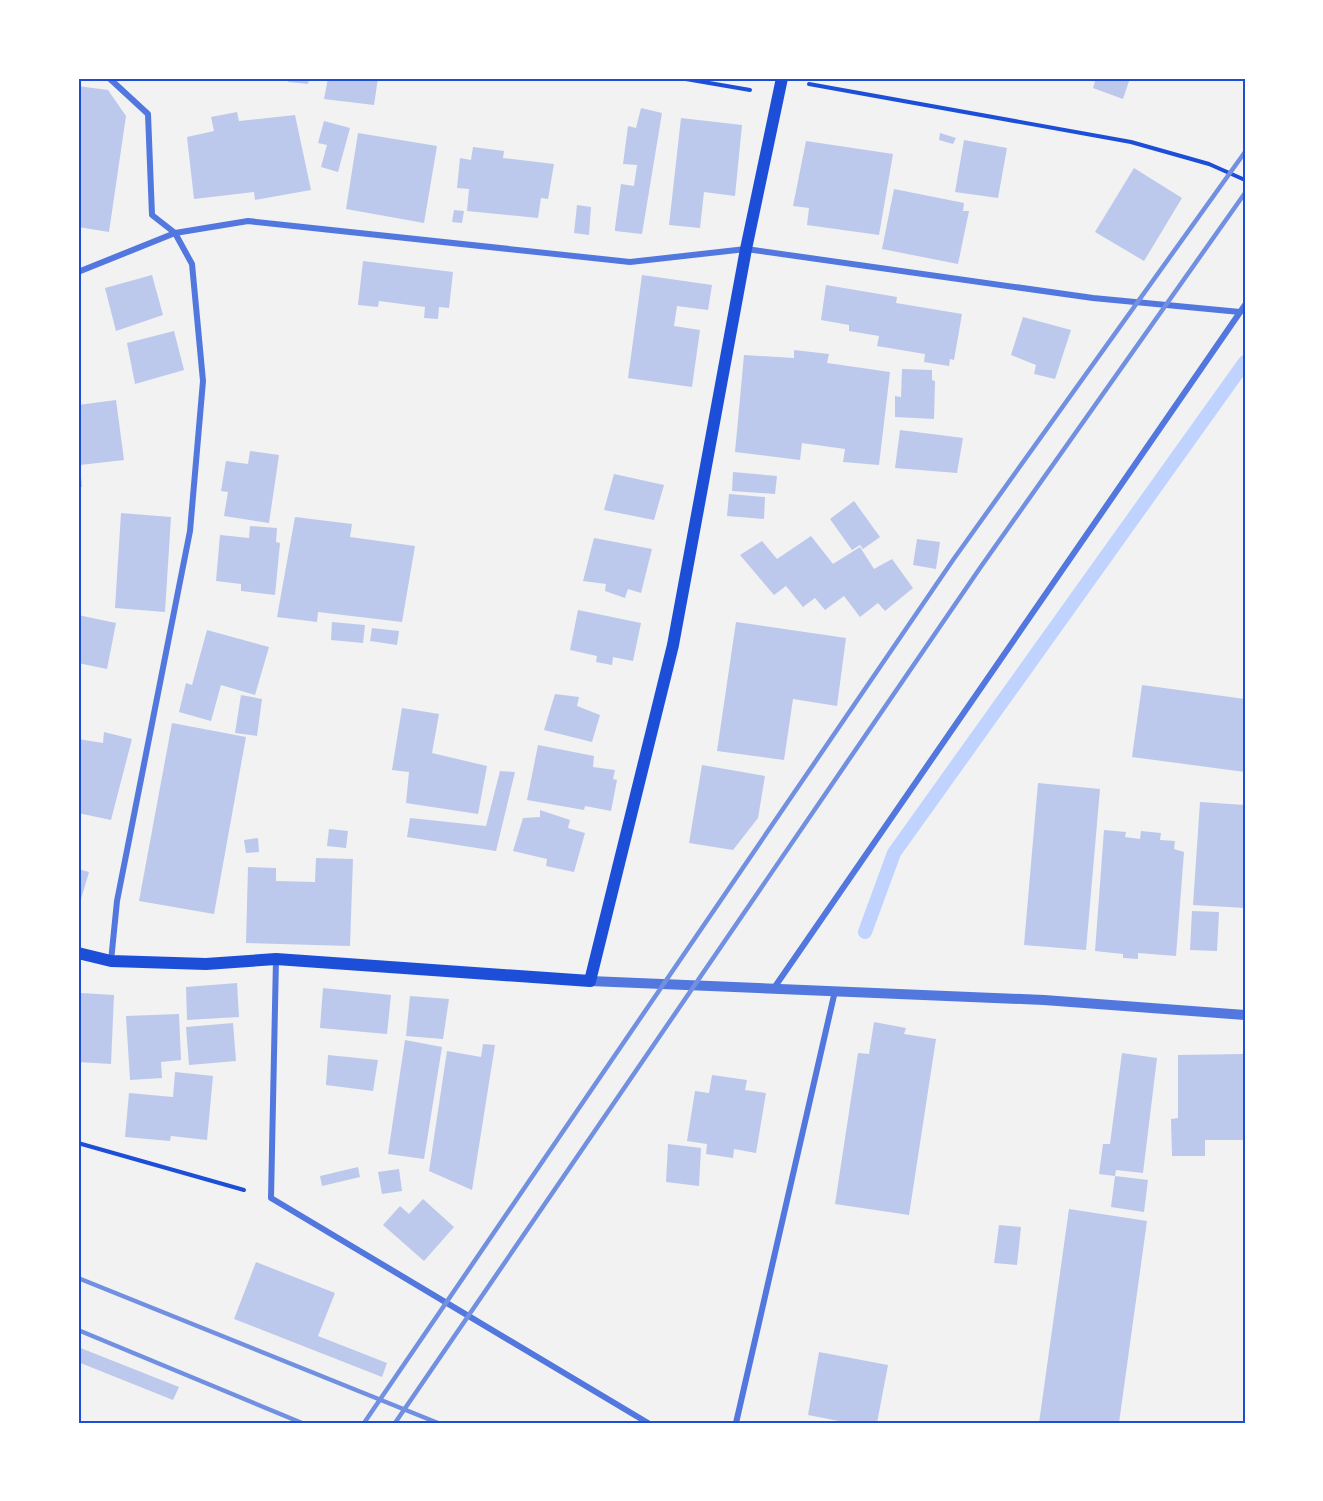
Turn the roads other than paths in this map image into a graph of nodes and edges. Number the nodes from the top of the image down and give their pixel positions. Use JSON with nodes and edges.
{"nodes":[{"id":1,"x":109,"y":78,"type":"edge"},
{"id":2,"x":782,"y":79,"type":"edge"},
{"id":3,"x":175,"y":233,"type":"junction"},
{"id":4,"x":746,"y":249,"type":"junction"},
{"id":5,"x":78,"y":272,"type":"edge"},
{"id":6,"x":1245,"y":305,"type":"edge"},
{"id":7,"x":1240,"y":312,"type":"junction"},
{"id":8,"x":78,"y":953,"type":"edge"},
{"id":9,"x":276,"y":959,"type":"junction"},
{"id":10,"x":111,"y":961,"type":"junction"},
{"id":11,"x":591,"y":981,"type":"junction"},
{"id":12,"x":774,"y":988,"type":"junction"},
{"id":13,"x":835,"y":990,"type":"junction"},
{"id":14,"x":1245,"y":1015,"type":"edge"},
{"id":15,"x":648,"y":1423,"type":"edge"},
{"id":16,"x":736,"y":1423,"type":"edge"}],
"edges":[{"from":1,"to":3,"type":"street"},
{"from":2,"to":4,"type":"main road"},
{"from":3,"to":4,"type":"street"},
{"from":3,"to":5,"type":"street"},
{"from":3,"to":10,"type":"street"},
{"from":4,"to":7,"type":"street"},
{"from":4,"to":11,"type":"main road"},
{"from":6,"to":7,"type":"street"},
{"from":7,"to":12,"type":"street"},
{"from":8,"to":10,"type":"main road"},
{"from":9,"to":10,"type":"main road"},
{"from":9,"to":11,"type":"main road"},
{"from":9,"to":15,"type":"street"},
{"from":11,"to":12,"type":"street"},
{"from":12,"to":13,"type":"street"},
{"from":13,"to":14,"type":"street"},
{"from":13,"to":16,"type":"street"}]}
